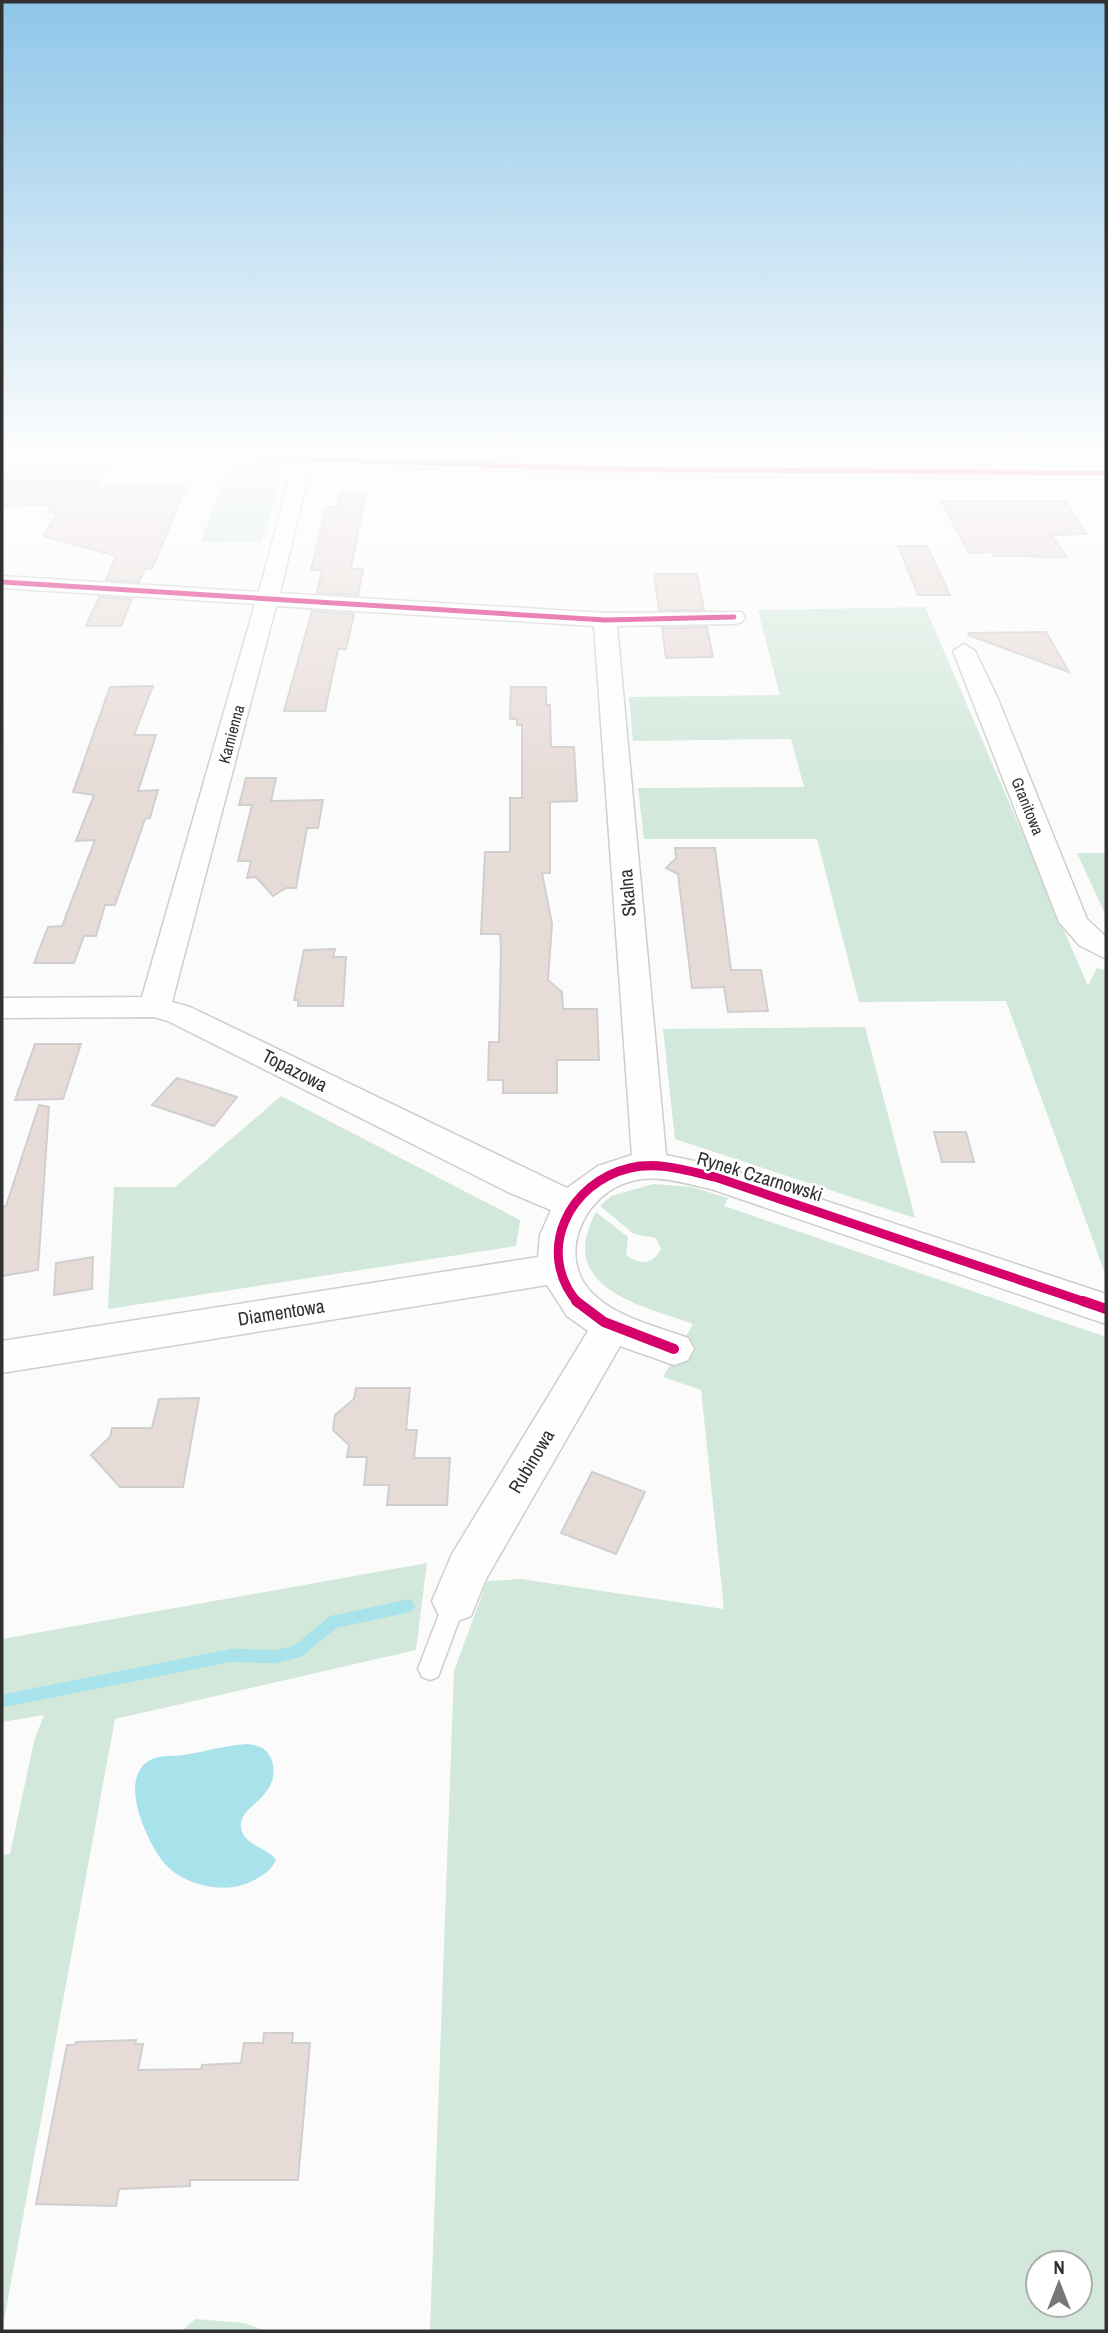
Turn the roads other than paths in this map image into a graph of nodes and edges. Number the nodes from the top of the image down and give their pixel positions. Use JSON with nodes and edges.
{"nodes":[{"id":1,"x":275,"y":566,"type":"edge"},
{"id":2,"x":2,"y":582,"type":"edge"},
{"id":3,"x":266,"y":599,"type":"junction"},
{"id":4,"x":734,"y":617,"type":"dead end"},
{"id":5,"x":605,"y":620,"type":"junction"},
{"id":6,"x":964,"y":651,"type":"dead end"},
{"id":7,"x":1106,"y":950,"type":"edge"},
{"id":8,"x":155,"y":1007,"type":"junction"},
{"id":9,"x":2,"y":1008,"type":"edge"},
{"id":10,"x":650,"y":1166,"type":"junction"},
{"id":11,"x":571,"y":1204,"type":"junction"},
{"id":12,"x":560,"y":1268,"type":"junction"},
{"id":13,"x":1106,"y":1309,"type":"edge"},
{"id":14,"x":612,"y":1325,"type":"junction"},
{"id":15,"x":674,"y":1349,"type":"dead end"},
{"id":16,"x":2,"y":1357,"type":"edge"},
{"id":17,"x":455,"y":1601,"type":"joint"},
{"id":18,"x":430,"y":1669,"type":"dead end"}],
"edges":[{"from":1,"to":3,"type":"street","name":"Kamienna"},
{"from":2,"to":3,"type":"street"},
{"from":3,"to":5,"type":"street"},
{"from":3,"to":8,"type":"street","name":"Kamienna"},
{"from":4,"to":5,"type":"street"},
{"from":5,"to":10,"type":"street","name":"Skalna"},
{"from":6,"to":7,"type":"street","name":"Granitowa"},
{"from":8,"to":9,"type":"street","name":"Topazowa"},
{"from":8,"to":11,"type":"street","name":"Topazowa"},
{"from":10,"to":11,"type":"street","name":"Rynek Czarnowski"},
{"from":10,"to":13,"type":"street","name":"Rynek Czarnowski"},
{"from":11,"to":12,"type":"street","name":"Rynek Czarnowski"},
{"from":12,"to":14,"type":"street","name":"Rynek Czarnowski"},
{"from":12,"to":16,"type":"street","name":"Diamentowa"},
{"from":14,"to":15,"type":"street","name":"Rynek Czarnowski"},
{"from":14,"to":17,"type":"street","name":"Rubinowa"},
{"from":17,"to":18,"type":"lane"}]}
